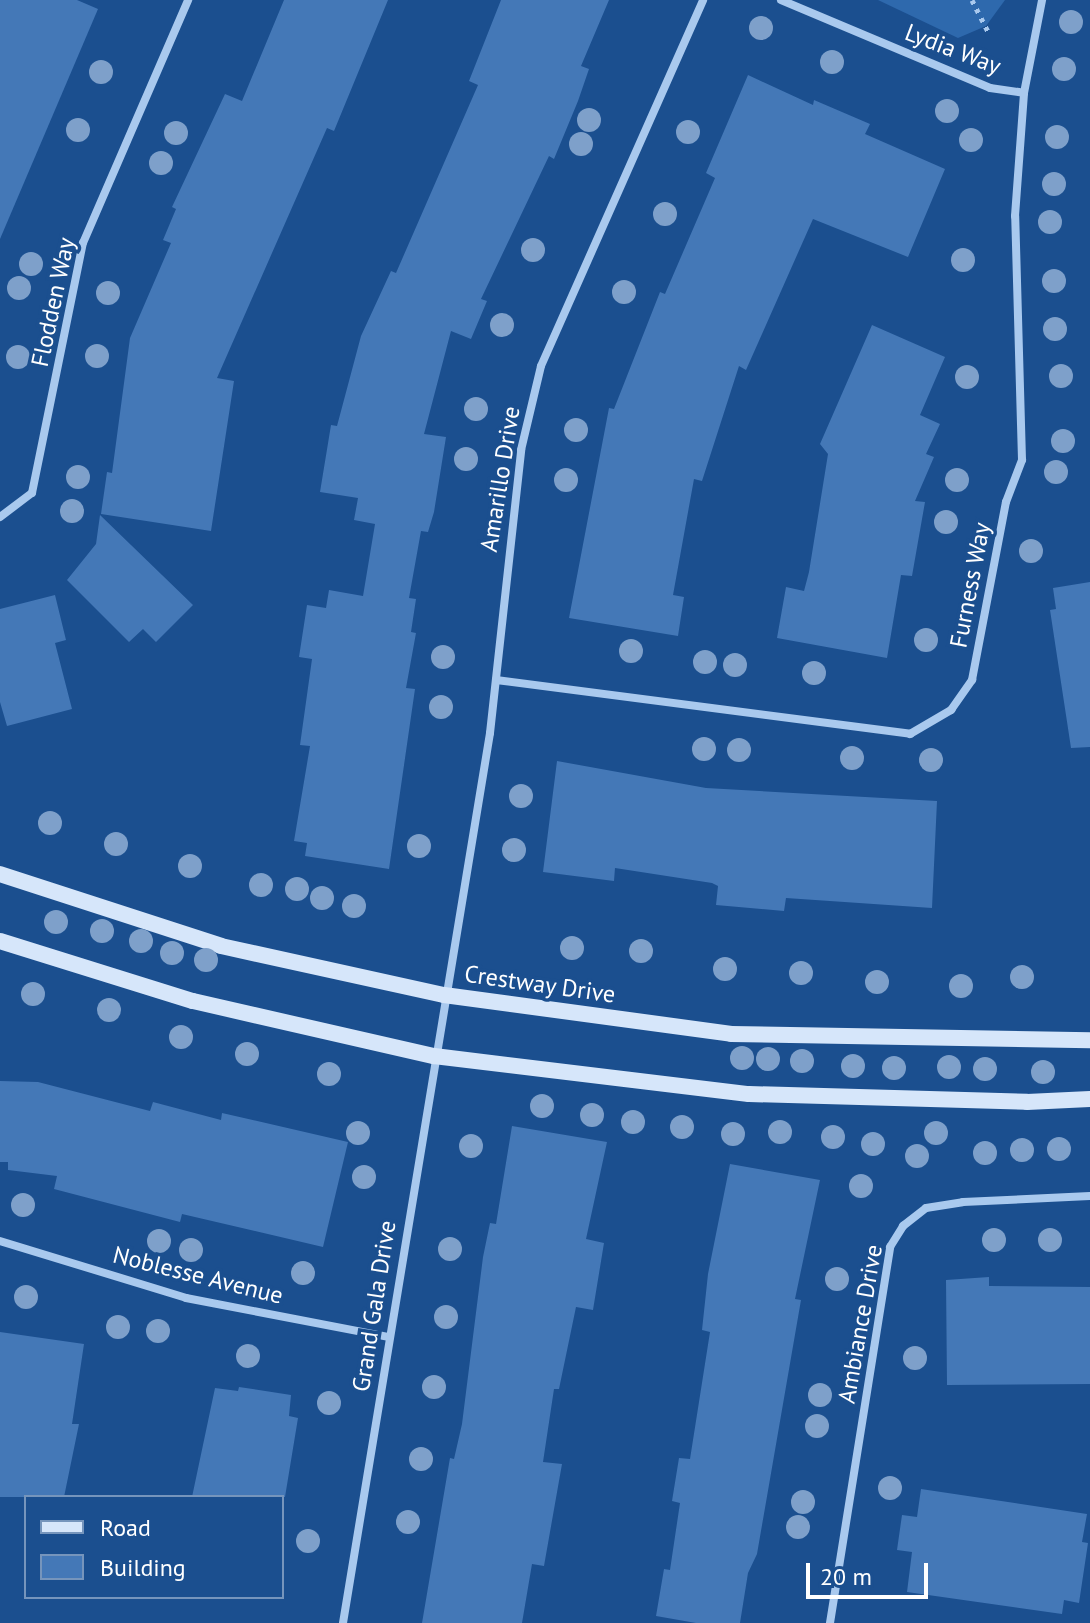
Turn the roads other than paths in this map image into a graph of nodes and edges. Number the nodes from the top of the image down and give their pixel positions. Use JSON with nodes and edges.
{"nodes":[{"id":1,"x":188,"y":0,"type":"edge"},
{"id":2,"x":703,"y":0,"type":"edge"},
{"id":3,"x":781,"y":0,"type":"edge"},
{"id":4,"x":1042,"y":0,"type":"edge"},
{"id":5,"x":1024,"y":93,"type":"junction"},
{"id":6,"x":0,"y":517,"type":"edge"},
{"id":7,"x":496,"y":680,"type":"junction"},
{"id":8,"x":0,"y":874,"type":"edge"},
{"id":9,"x":0,"y":941,"type":"edge"},
{"id":10,"x":444,"y":995,"type":"junction"},
{"id":11,"x":1090,"y":1040,"type":"edge"},
{"id":12,"x":434,"y":1056,"type":"junction"},
{"id":13,"x":1090,"y":1099,"type":"edge"},
{"id":14,"x":1090,"y":1196,"type":"edge"},
{"id":15,"x":0,"y":1241,"type":"edge"},
{"id":16,"x":389,"y":1337,"type":"junction"},
{"id":17,"x":343,"y":1623,"type":"edge"},
{"id":18,"x":830,"y":1623,"type":"edge"}],
"edges":[{"from":1,"to":6,"type":"street","name":"Flodden Way"},
{"from":2,"to":7,"type":"street","name":"Amarillo Drive"},
{"from":3,"to":5,"type":"street","name":"Lydia Way"},
{"from":4,"to":5,"type":"street","name":"Furness Way"},
{"from":5,"to":7,"type":"street","name":"Furness Way"},
{"from":7,"to":10,"type":"street","name":"Amarillo Drive"},
{"from":8,"to":10,"type":"street","name":"Crestway Drive"},
{"from":9,"to":12,"type":"street"},
{"from":10,"to":11,"type":"street","name":"Crestway Drive"},
{"from":10,"to":12,"type":"street","name":"Grand Gala Drive"},
{"from":12,"to":13,"type":"street"},
{"from":12,"to":16,"type":"street","name":"Grand Gala Drive"},
{"from":14,"to":18,"type":"street","name":"Ambiance Drive"},
{"from":15,"to":16,"type":"street","name":"Noblesse Avenue"},
{"from":16,"to":17,"type":"street","name":"Grand Gala Drive"}]}
